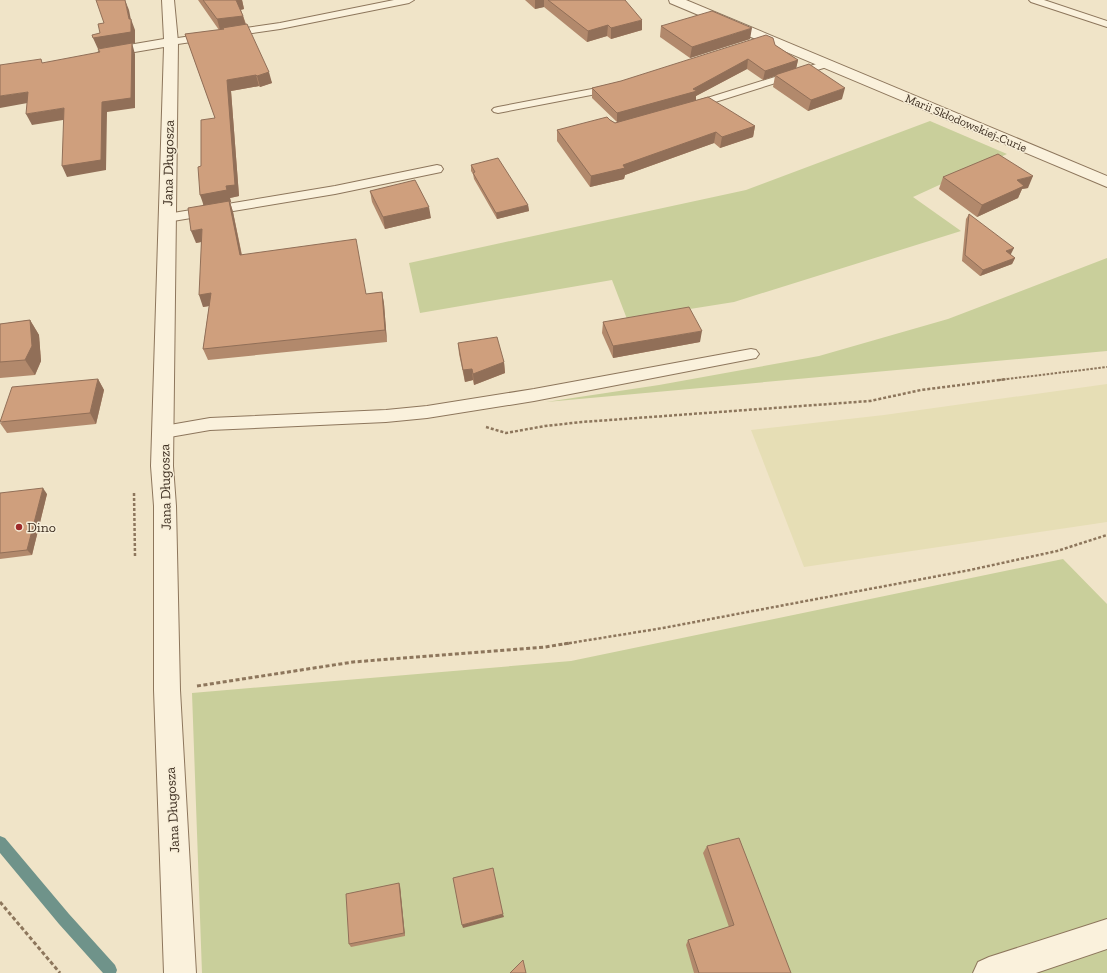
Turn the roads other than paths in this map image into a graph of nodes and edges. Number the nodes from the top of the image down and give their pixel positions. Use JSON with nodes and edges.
{"nodes":[{"id":1,"x":168,"y":0,"type":"edge"},
{"id":2,"x":409,"y":0,"type":"edge"},
{"id":3,"x":675,"y":0,"type":"edge"},
{"id":4,"x":1034,"y":0,"type":"edge"},
{"id":5,"x":1107,"y":24,"type":"edge"},
{"id":6,"x":766,"y":40,"type":"junction"},
{"id":7,"x":171,"y":42,"type":"junction"},
{"id":8,"x":751,"y":44,"type":"edge"},
{"id":9,"x":94,"y":55,"type":"edge"},
{"id":10,"x":826,"y":64,"type":"junction"},
{"id":11,"x":624,"y":85,"type":"edge"},
{"id":12,"x":498,"y":110,"type":"dead end"},
{"id":13,"x":680,"y":110,"type":"edge"},
{"id":14,"x":437,"y":169,"type":"dead end"},
{"id":15,"x":1107,"y":182,"type":"edge"},
{"id":16,"x":167,"y":218,"type":"junction"},
{"id":17,"x":751,"y":354,"type":"dead end"},
{"id":18,"x":164,"y":432,"type":"junction"},
{"id":19,"x":1107,"y":934,"type":"edge"},
{"id":20,"x":180,"y":973,"type":"edge"},
{"id":21,"x":989,"y":973,"type":"edge"}],
"edges":[{"from":1,"to":7,"type":"street","name":"Jana Długosza"},
{"from":2,"to":7,"type":"lane"},
{"from":3,"to":6,"type":"street","name":"Marii Skłodowskiej-Curie"},
{"from":4,"to":5,"type":"lane"},
{"from":6,"to":8,"type":"lane"},
{"from":6,"to":10,"type":"street","name":"Marii Skłodowskiej-Curie"},
{"from":7,"to":9,"type":"street"},
{"from":7,"to":16,"type":"street","name":"Jana Długosza"},
{"from":10,"to":13,"type":"lane"},
{"from":10,"to":15,"type":"street","name":"Marii Skłodowskiej-Curie"},
{"from":11,"to":12,"type":"lane"},
{"from":14,"to":16,"type":"lane"},
{"from":16,"to":18,"type":"street","name":"Jana Długosza"},
{"from":17,"to":18,"type":"lane"},
{"from":18,"to":20,"type":"street","name":"Jana Długosza"},
{"from":19,"to":21,"type":"street"}]}
